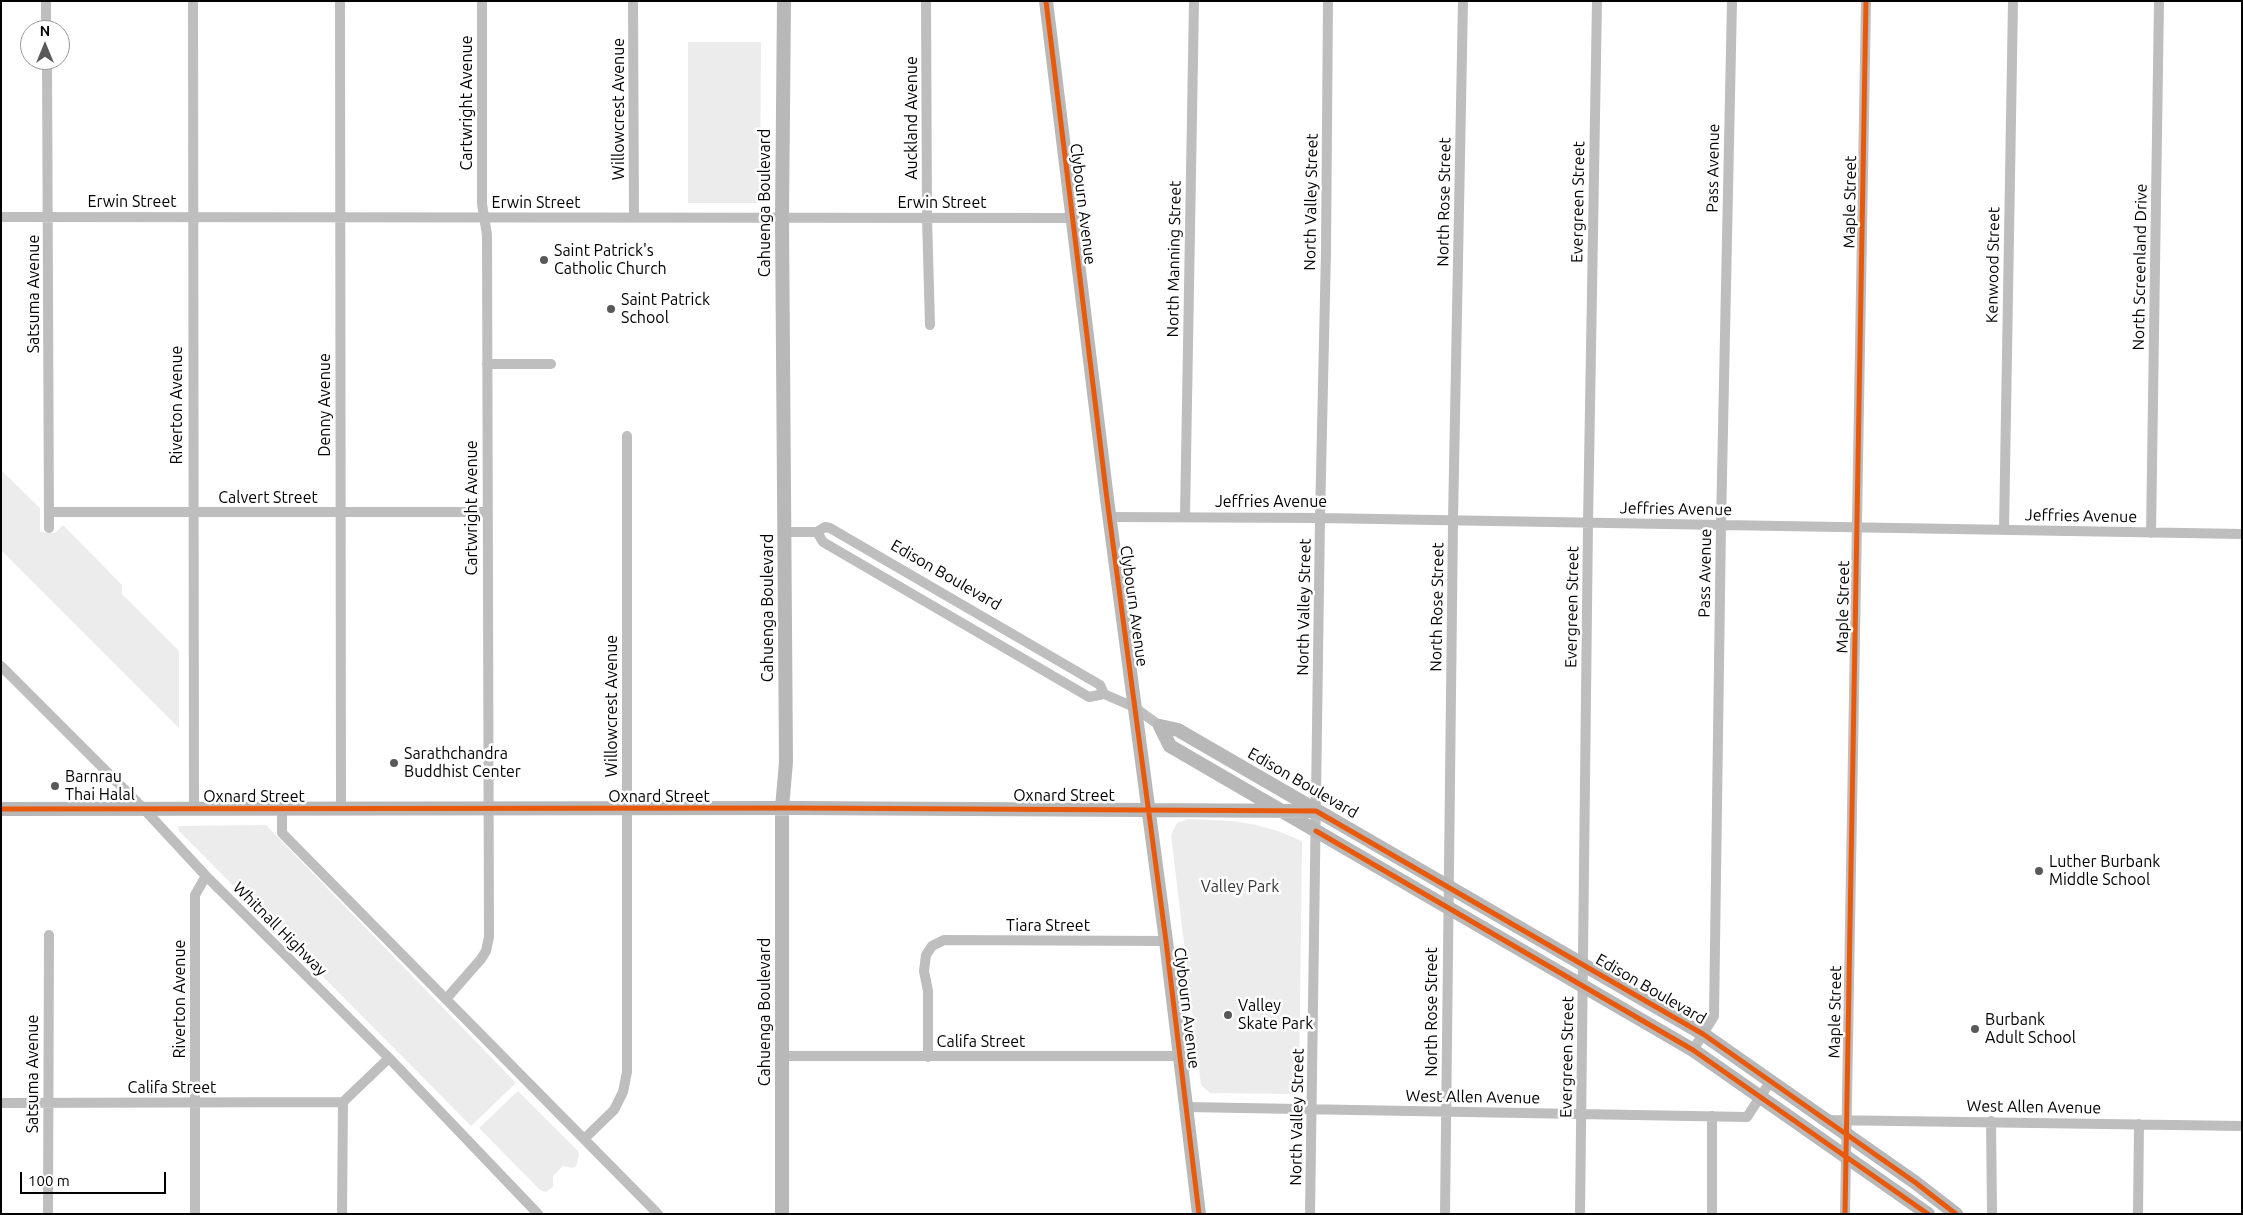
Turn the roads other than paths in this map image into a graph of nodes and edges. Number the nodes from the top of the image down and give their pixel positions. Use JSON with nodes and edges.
{"nodes":[{"id":1,"x":46,"y":1,"type":"edge"},
{"id":2,"x":192,"y":1,"type":"edge"},
{"id":3,"x":340,"y":1,"type":"edge"},
{"id":4,"x":482,"y":1,"type":"edge"},
{"id":5,"x":633,"y":1,"type":"edge"},
{"id":6,"x":784,"y":1,"type":"edge"},
{"id":7,"x":926,"y":1,"type":"edge"},
{"id":8,"x":1046,"y":1,"type":"edge"},
{"id":9,"x":1194,"y":1,"type":"edge"},
{"id":10,"x":1328,"y":1,"type":"edge"},
{"id":11,"x":1463,"y":1,"type":"edge"},
{"id":12,"x":1597,"y":1,"type":"edge"},
{"id":13,"x":1732,"y":1,"type":"edge"},
{"id":14,"x":1866,"y":1,"type":"edge"},
{"id":15,"x":2013,"y":1,"type":"edge"},
{"id":16,"x":2160,"y":1,"type":"edge"},
{"id":17,"x":46,"y":20,"type":"edge"},
{"id":18,"x":47,"y":70,"type":"edge"},
{"id":19,"x":192,"y":217,"type":"junction"},
{"id":20,"x":634,"y":217,"type":"junction"},
{"id":21,"x":1,"y":218,"type":"edge"},
{"id":22,"x":48,"y":218,"type":"junction"},
{"id":23,"x":339,"y":218,"type":"junction"},
{"id":24,"x":782,"y":218,"type":"junction"},
{"id":25,"x":927,"y":218,"type":"junction"},
{"id":26,"x":1072,"y":218,"type":"junction"},
{"id":27,"x":485,"y":219,"type":"junction"},
{"id":28,"x":930,"y":325,"type":"dead end"},
{"id":29,"x":487,"y":364,"type":"junction"},
{"id":30,"x":551,"y":364,"type":"dead end"},
{"id":31,"x":627,"y":436,"type":"dead end"},
{"id":32,"x":49,"y":512,"type":"junction"},
{"id":33,"x":486,"y":512,"type":"junction"},
{"id":34,"x":192,"y":513,"type":"junction"},
{"id":35,"x":340,"y":513,"type":"junction"},
{"id":36,"x":1110,"y":517,"type":"junction"},
{"id":37,"x":1185,"y":517,"type":"junction"},
{"id":38,"x":1320,"y":518,"type":"junction"},
{"id":39,"x":1453,"y":520,"type":"junction"},
{"id":40,"x":1588,"y":523,"type":"junction"},
{"id":41,"x":1721,"y":524,"type":"junction"},
{"id":42,"x":49,"y":528,"type":"dead end"},
{"id":43,"x":1856,"y":528,"type":"junction"},
{"id":44,"x":2004,"y":530,"type":"junction"},
{"id":45,"x":784,"y":532,"type":"junction"},
{"id":46,"x":817,"y":532,"type":"junction"},
{"id":47,"x":2151,"y":533,"type":"junction"},
{"id":48,"x":2242,"y":534,"type":"edge"},
{"id":49,"x":1,"y":666,"type":"edge"},
{"id":50,"x":1104,"y":694,"type":"junction"},
{"id":51,"x":1134,"y":707,"type":"junction"},
{"id":52,"x":1160,"y":726,"type":"junction"},
{"id":53,"x":143,"y":808,"type":"junction"},
{"id":54,"x":782,"y":808,"type":"junction"},
{"id":55,"x":1,"y":809,"type":"edge"},
{"id":56,"x":194,"y":809,"type":"junction"},
{"id":57,"x":341,"y":809,"type":"junction"},
{"id":58,"x":488,"y":809,"type":"junction"},
{"id":59,"x":627,"y":809,"type":"junction"},
{"id":60,"x":1148,"y":809,"type":"junction"},
{"id":61,"x":282,"y":810,"type":"junction"},
{"id":62,"x":1280,"y":810,"type":"junction"},
{"id":63,"x":1316,"y":810,"type":"junction"},
{"id":64,"x":1316,"y":831,"type":"junction"},
{"id":65,"x":206,"y":876,"type":"junction"},
{"id":66,"x":1448,"y":888,"type":"junction"},
{"id":67,"x":1448,"y":908,"type":"junction"},
{"id":68,"x":49,"y":935,"type":"dead end"},
{"id":69,"x":1166,"y":941,"type":"junction"},
{"id":70,"x":1583,"y":964,"type":"junction"},
{"id":71,"x":1583,"y":986,"type":"junction"},
{"id":72,"x":446,"y":1000,"type":"junction"},
{"id":73,"x":1703,"y":1034,"type":"junction"},
{"id":74,"x":1693,"y":1050,"type":"junction"},
{"id":75,"x":783,"y":1056,"type":"junction"},
{"id":76,"x":1180,"y":1056,"type":"junction"},
{"id":77,"x":928,"y":1057,"type":"junction"},
{"id":78,"x":389,"y":1058,"type":"junction"},
{"id":79,"x":1770,"y":1082,"type":"junction"},
{"id":80,"x":1760,"y":1098,"type":"junction"},
{"id":81,"x":343,"y":1102,"type":"junction"},
{"id":82,"x":1,"y":1103,"type":"edge"},
{"id":83,"x":48,"y":1103,"type":"junction"},
{"id":84,"x":195,"y":1104,"type":"junction"},
{"id":85,"x":1186,"y":1107,"type":"junction"},
{"id":86,"x":1312,"y":1108,"type":"junction"},
{"id":87,"x":1446,"y":1112,"type":"junction"},
{"id":88,"x":1581,"y":1113,"type":"junction"},
{"id":89,"x":1712,"y":1116,"type":"junction"},
{"id":90,"x":1846,"y":1119,"type":"junction"},
{"id":91,"x":1826,"y":1120,"type":"junction"},
{"id":92,"x":1991,"y":1121,"type":"junction"},
{"id":93,"x":2139,"y":1124,"type":"junction"},
{"id":94,"x":2242,"y":1126,"type":"edge"},
{"id":95,"x":1846,"y":1135,"type":"junction"},
{"id":96,"x":584,"y":1139,"type":"junction"},
{"id":97,"x":1847,"y":1156,"type":"junction"},
{"id":98,"x":532,"y":1212,"type":"edge"},
{"id":99,"x":48,"y":1214,"type":"edge"},
{"id":100,"x":195,"y":1214,"type":"edge"},
{"id":101,"x":342,"y":1214,"type":"edge"},
{"id":102,"x":658,"y":1214,"type":"edge"},
{"id":103,"x":782,"y":1214,"type":"edge"},
{"id":104,"x":1199,"y":1214,"type":"edge"},
{"id":105,"x":1310,"y":1214,"type":"edge"},
{"id":106,"x":1445,"y":1214,"type":"edge"},
{"id":107,"x":1580,"y":1214,"type":"edge"},
{"id":108,"x":1712,"y":1214,"type":"edge"},
{"id":109,"x":1845,"y":1214,"type":"edge"},
{"id":110,"x":1928,"y":1214,"type":"edge"},
{"id":111,"x":1956,"y":1214,"type":"edge"},
{"id":112,"x":1992,"y":1214,"type":"edge"},
{"id":113,"x":2138,"y":1214,"type":"edge"}],
"edges":[{"from":1,"to":17,"type":"street"},
{"from":2,"to":19,"type":"street","name":"Riverton Avenue"},
{"from":3,"to":23,"type":"street","name":"Denny Avenue"},
{"from":4,"to":27,"type":"street","name":"Cartwright Avenue"},
{"from":5,"to":20,"type":"street","name":"Willowcrest Avenue"},
{"from":6,"to":24,"type":"main road","name":"Cahuenga Boulevard"},
{"from":7,"to":25,"type":"street","name":"Auckland Avenue"},
{"from":8,"to":26,"type":"main road","name":"Clybourn Avenue"},
{"from":9,"to":37,"type":"street","name":"North Manning Street"},
{"from":10,"to":38,"type":"street","name":"North Valley Street"},
{"from":11,"to":39,"type":"street","name":"North Rose Street"},
{"from":12,"to":40,"type":"street","name":"Evergreen Street"},
{"from":13,"to":41,"type":"street","name":"Pass Avenue"},
{"from":14,"to":43,"type":"street","name":"Maple Street"},
{"from":15,"to":44,"type":"street","name":"Kenwood Street"},
{"from":16,"to":47,"type":"street","name":"North Screenland Drive"},
{"from":18,"to":22,"type":"street","name":"Satsuma Avenue"},
{"from":19,"to":22,"type":"street","name":"Erwin Street"},
{"from":19,"to":23,"type":"street","name":"Erwin Street"},
{"from":19,"to":34,"type":"street","name":"Riverton Avenue"},
{"from":20,"to":24,"type":"street","name":"Erwin Street"},
{"from":20,"to":27,"type":"street","name":"Erwin Street"},
{"from":21,"to":22,"type":"street","name":"Erwin Street"},
{"from":22,"to":32,"type":"street","name":"Satsuma Avenue"},
{"from":23,"to":27,"type":"street","name":"Erwin Street"},
{"from":23,"to":35,"type":"street","name":"Denny Avenue"},
{"from":24,"to":25,"type":"street","name":"Erwin Street"},
{"from":24,"to":45,"type":"main road","name":"Cahuenga Boulevard"},
{"from":25,"to":26,"type":"street","name":"Erwin Street"},
{"from":25,"to":28,"type":"street","name":"Auckland Avenue"},
{"from":26,"to":36,"type":"main road","name":"Clybourn Avenue"},
{"from":27,"to":29,"type":"street","name":"Cartwright Avenue"},
{"from":29,"to":30,"type":"street"},
{"from":29,"to":33,"type":"street","name":"Cartwright Avenue"},
{"from":31,"to":59,"type":"street","name":"Willowcrest Avenue"},
{"from":32,"to":34,"type":"street","name":"Calvert Street"},
{"from":32,"to":42,"type":"street","name":"Satsuma Avenue"},
{"from":33,"to":35,"type":"street","name":"Calvert Street"},
{"from":33,"to":58,"type":"street","name":"Cartwright Avenue"},
{"from":34,"to":35,"type":"street","name":"Calvert Street"},
{"from":34,"to":56,"type":"street","name":"Riverton Avenue"},
{"from":35,"to":57,"type":"street","name":"Denny Avenue"},
{"from":36,"to":37,"type":"street","name":"Jeffries Avenue"},
{"from":36,"to":51,"type":"main road","name":"Clybourn Avenue"},
{"from":37,"to":38,"type":"street","name":"Jeffries Avenue"},
{"from":38,"to":39,"type":"street","name":"Jeffries Avenue"},
{"from":38,"to":63,"type":"street","name":"North Valley Street"},
{"from":39,"to":40,"type":"street","name":"Jeffries Avenue"},
{"from":39,"to":66,"type":"street","name":"North Rose Street"},
{"from":40,"to":41,"type":"street","name":"Jeffries Avenue"},
{"from":40,"to":70,"type":"street","name":"Evergreen Street"},
{"from":41,"to":43,"type":"street","name":"Jeffries Avenue"},
{"from":41,"to":73,"type":"street","name":"Pass Avenue"},
{"from":43,"to":44,"type":"street","name":"Jeffries Avenue"},
{"from":43,"to":90,"type":"street","name":"Maple Street"},
{"from":44,"to":47,"type":"street","name":"Jeffries Avenue"},
{"from":45,"to":46,"type":"street","name":"Edison Boulevard"},
{"from":45,"to":54,"type":"main road","name":"Cahuenga Boulevard"},
{"from":46,"to":50,"type":"street","name":"Edison Boulevard"},
{"from":46,"to":50,"type":"street","name":"Edison Boulevard"},
{"from":47,"to":48,"type":"street","name":"Jeffries Avenue"},
{"from":49,"to":53,"type":"street","name":"Whitnall Highway"},
{"from":50,"to":51,"type":"street","name":"Edison Boulevard"},
{"from":51,"to":52,"type":"street","name":"Edison Boulevard"},
{"from":51,"to":60,"type":"main road","name":"Clybourn Avenue"},
{"from":52,"to":62,"type":"main road","name":"Edison Boulevard"},
{"from":52,"to":63,"type":"main road","name":"Edison Boulevard"},
{"from":53,"to":55,"type":"main road","name":"Oxnard Street"},
{"from":53,"to":56,"type":"main road","name":"Oxnard Street"},
{"from":53,"to":65,"type":"street","name":"Whitnall Highway"},
{"from":54,"to":59,"type":"main road","name":"Oxnard Street"},
{"from":54,"to":60,"type":"main road","name":"Oxnard Street"},
{"from":54,"to":75,"type":"main road","name":"Cahuenga Boulevard"},
{"from":56,"to":61,"type":"main road","name":"Oxnard Street"},
{"from":57,"to":58,"type":"main road","name":"Oxnard Street"},
{"from":57,"to":61,"type":"main road","name":"Oxnard Street"},
{"from":58,"to":59,"type":"main road","name":"Oxnard Street"},
{"from":58,"to":72,"type":"street","name":"Cartwright Avenue"},
{"from":59,"to":96,"type":"street","name":"Willowcrest Avenue"},
{"from":60,"to":62,"type":"main road","name":"Oxnard Street"},
{"from":60,"to":69,"type":"main road","name":"Clybourn Avenue"},
{"from":61,"to":72,"type":"street"},
{"from":62,"to":63,"type":"main road","name":"Oxnard Street"},
{"from":62,"to":64,"type":"main road","name":"Edison Boulevard"},
{"from":63,"to":64,"type":"street","name":"North Valley Street"},
{"from":63,"to":66,"type":"main road","name":"Edison Boulevard"},
{"from":64,"to":67,"type":"main road","name":"Edison Boulevard"},
{"from":64,"to":86,"type":"street","name":"North Valley Street"},
{"from":65,"to":78,"type":"street","name":"Whitnall Highway"},
{"from":65,"to":84,"type":"street","name":"Riverton Avenue"},
{"from":66,"to":67,"type":"street","name":"North Rose Street"},
{"from":66,"to":70,"type":"main road","name":"Edison Boulevard"},
{"from":67,"to":71,"type":"main road","name":"Edison Boulevard"},
{"from":67,"to":87,"type":"street","name":"North Rose Street"},
{"from":68,"to":83,"type":"street","name":"Satsuma Avenue"},
{"from":69,"to":76,"type":"main road","name":"Clybourn Avenue"},
{"from":69,"to":77,"type":"street","name":"Tiara Street"},
{"from":70,"to":71,"type":"street","name":"Evergreen Street"},
{"from":70,"to":73,"type":"main road","name":"Edison Boulevard"},
{"from":71,"to":74,"type":"main road","name":"Edison Boulevard"},
{"from":71,"to":88,"type":"street","name":"Evergreen Street"},
{"from":72,"to":96,"type":"street"},
{"from":73,"to":74,"type":"street","name":"Pass Avenue"},
{"from":73,"to":79,"type":"main road","name":"Edison Boulevard"},
{"from":74,"to":80,"type":"main road","name":"Edison Boulevard"},
{"from":75,"to":77,"type":"street","name":"Califa Street"},
{"from":75,"to":103,"type":"main road","name":"Cahuenga Boulevard"},
{"from":76,"to":77,"type":"street","name":"Califa Street"},
{"from":76,"to":85,"type":"main road","name":"Clybourn Avenue"},
{"from":78,"to":81,"type":"street"},
{"from":78,"to":98,"type":"street","name":"Whitnall Highway"},
{"from":79,"to":80,"type":"street","name":"West Allen Avenue"},
{"from":79,"to":91,"type":"main road","name":"Edison Boulevard"},
{"from":80,"to":89,"type":"street","name":"West Allen Avenue"},
{"from":80,"to":97,"type":"main road","name":"Edison Boulevard"},
{"from":81,"to":84,"type":"street","name":"Califa Street"},
{"from":81,"to":101,"type":"street"},
{"from":82,"to":83,"type":"street","name":"Califa Street"},
{"from":83,"to":84,"type":"street","name":"Califa Street"},
{"from":83,"to":99,"type":"street","name":"Satsuma Avenue"},
{"from":84,"to":100,"type":"street","name":"Riverton Avenue"},
{"from":85,"to":86,"type":"street","name":"West Allen Avenue"},
{"from":85,"to":104,"type":"main road","name":"Clybourn Avenue"},
{"from":86,"to":87,"type":"street","name":"West Allen Avenue"},
{"from":86,"to":105,"type":"street","name":"North Valley Street"},
{"from":87,"to":88,"type":"street","name":"West Allen Avenue"},
{"from":87,"to":106,"type":"street","name":"North Rose Street"},
{"from":88,"to":89,"type":"street","name":"West Allen Avenue"},
{"from":88,"to":107,"type":"street","name":"Evergreen Street"},
{"from":89,"to":108,"type":"street"},
{"from":90,"to":91,"type":"street","name":"West Allen Avenue"},
{"from":90,"to":92,"type":"street","name":"West Allen Avenue"},
{"from":90,"to":95,"type":"street","name":"Maple Street"},
{"from":91,"to":95,"type":"main road","name":"Edison Boulevard"},
{"from":92,"to":93,"type":"street","name":"West Allen Avenue"},
{"from":92,"to":112,"type":"street"},
{"from":93,"to":94,"type":"street","name":"West Allen Avenue"},
{"from":93,"to":113,"type":"street"},
{"from":95,"to":97,"type":"street","name":"Maple Street"},
{"from":95,"to":111,"type":"main road","name":"Edison Boulevard"},
{"from":96,"to":102,"type":"street"},
{"from":97,"to":109,"type":"street","name":"Maple Street"},
{"from":97,"to":110,"type":"main road","name":"Edison Boulevard"}]}
